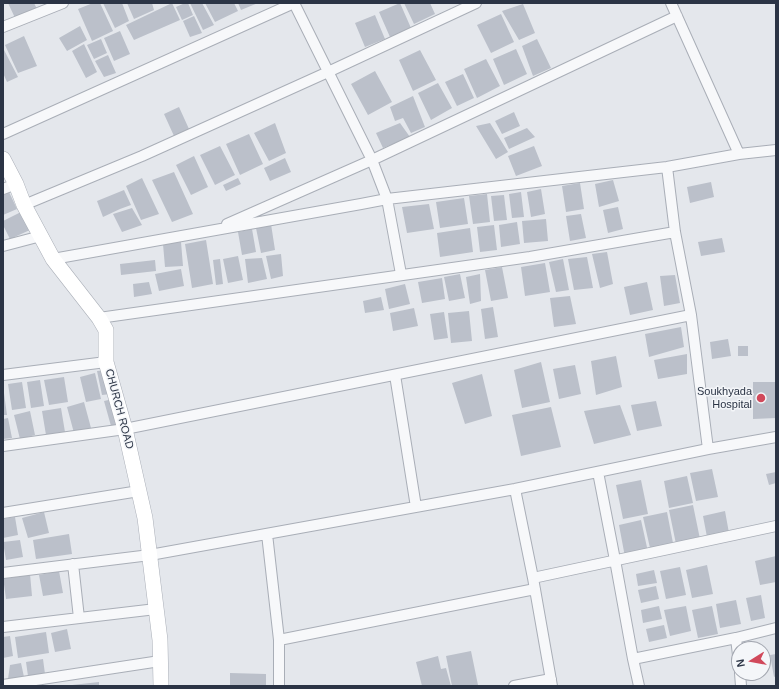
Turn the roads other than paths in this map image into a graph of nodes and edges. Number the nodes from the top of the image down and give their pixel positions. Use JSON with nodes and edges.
{"nodes":[{"id":1,"x":63,"y":3,"type":"edge"},
{"id":2,"x":294,"y":3,"type":"edge"},
{"id":3,"x":476,"y":3,"type":"edge"},
{"id":4,"x":671,"y":3,"type":"edge"},
{"id":5,"x":677,"y":16,"type":"junction"},
{"id":6,"x":3,"y":27,"type":"edge"},
{"id":7,"x":328,"y":72,"type":"junction"},
{"id":8,"x":3,"y":134,"type":"edge"},
{"id":9,"x":776,"y":150,"type":"edge"},
{"id":10,"x":739,"y":154,"type":"junction"},
{"id":11,"x":3,"y":159,"type":"edge"},
{"id":12,"x":372,"y":160,"type":"junction"},
{"id":13,"x":667,"y":167,"type":"junction"},
{"id":14,"x":9,"y":186,"type":"edge"},
{"id":15,"x":388,"y":198,"type":"junction"},
{"id":16,"x":24,"y":205,"type":"junction"},
{"id":17,"x":212,"y":231,"type":"junction"},
{"id":18,"x":675,"y":232,"type":"junction"},
{"id":19,"x":41,"y":236,"type":"junction"},
{"id":20,"x":3,"y":246,"type":"edge"},
{"id":21,"x":53,"y":259,"type":"junction"},
{"id":22,"x":401,"y":274,"type":"junction"},
{"id":23,"x":691,"y":315,"type":"junction"},
{"id":24,"x":100,"y":318,"type":"junction"},
{"id":25,"x":106,"y":362,"type":"junction"},
{"id":26,"x":3,"y":375,"type":"edge"},
{"id":27,"x":395,"y":375,"type":"junction"},
{"id":28,"x":125,"y":429,"type":"junction"},
{"id":29,"x":776,"y":437,"type":"edge"},
{"id":30,"x":3,"y":446,"type":"edge"},
{"id":31,"x":708,"y":449,"type":"junction"},
{"id":32,"x":598,"y":472,"type":"junction"},
{"id":33,"x":515,"y":489,"type":"junction"},
{"id":34,"x":139,"y":491,"type":"junction"},
{"id":35,"x":416,"y":507,"type":"junction"},
{"id":36,"x":3,"y":513,"type":"edge"},
{"id":37,"x":776,"y":526,"type":"edge"},
{"id":38,"x":267,"y":534,"type":"junction"},
{"id":39,"x":150,"y":555,"type":"junction"},
{"id":40,"x":615,"y":560,"type":"junction"},
{"id":41,"x":73,"y":564,"type":"junction"},
{"id":42,"x":3,"y":573,"type":"edge"},
{"id":43,"x":533,"y":578,"type":"junction"},
{"id":44,"x":535,"y":589,"type":"junction"},
{"id":45,"x":156,"y":609,"type":"junction"},
{"id":46,"x":79,"y":618,"type":"junction"},
{"id":47,"x":3,"y":628,"type":"edge"},
{"id":48,"x":776,"y":628,"type":"edge"},
{"id":49,"x":736,"y":638,"type":"junction"},
{"id":50,"x":279,"y":640,"type":"junction"},
{"id":51,"x":736,"y":641,"type":"edge"},
{"id":52,"x":633,"y":659,"type":"junction"},
{"id":53,"x":160,"y":661,"type":"junction"},
{"id":54,"x":552,"y":682,"type":"edge"},
{"id":55,"x":3,"y":685,"type":"edge"},
{"id":56,"x":161,"y":686,"type":"edge"},
{"id":57,"x":279,"y":686,"type":"edge"},
{"id":58,"x":514,"y":686,"type":"edge"},
{"id":59,"x":639,"y":686,"type":"edge"}],
"edges":[{"from":1,"to":6,"type":"street"},
{"from":2,"to":7,"type":"street"},
{"from":2,"to":8,"type":"street"},
{"from":3,"to":7,"type":"street"},
{"from":4,"to":5,"type":"street"},
{"from":5,"to":10,"type":"street"},
{"from":5,"to":12,"type":"street"},
{"from":7,"to":12,"type":"street"},
{"from":7,"to":16,"type":"street"},
{"from":9,"to":10,"type":"street"},
{"from":10,"to":13,"type":"street"},
{"from":11,"to":14,"type":"main road","name":"CHURCH ROAD"},
{"from":12,"to":15,"type":"street"},
{"from":12,"to":17,"type":"street"},
{"from":13,"to":15,"type":"street"},
{"from":13,"to":18,"type":"street"},
{"from":14,"to":16,"type":"main road","name":"CHURCH ROAD"},
{"from":15,"to":17,"type":"street"},
{"from":15,"to":22,"type":"street"},
{"from":16,"to":19,"type":"main road","name":"CHURCH ROAD"},
{"from":17,"to":21,"type":"street"},
{"from":18,"to":22,"type":"street"},
{"from":18,"to":23,"type":"street"},
{"from":19,"to":20,"type":"street"},
{"from":19,"to":21,"type":"main road","name":"CHURCH ROAD"},
{"from":21,"to":24,"type":"main road","name":"CHURCH ROAD"},
{"from":22,"to":24,"type":"street"},
{"from":23,"to":27,"type":"street"},
{"from":23,"to":31,"type":"street"},
{"from":24,"to":25,"type":"main road","name":"CHURCH ROAD"},
{"from":25,"to":26,"type":"street"},
{"from":25,"to":28,"type":"main road","name":"CHURCH ROAD"},
{"from":27,"to":28,"type":"street"},
{"from":27,"to":35,"type":"street"},
{"from":28,"to":30,"type":"street"},
{"from":28,"to":34,"type":"main road","name":"CHURCH ROAD"},
{"from":29,"to":31,"type":"street"},
{"from":31,"to":32,"type":"street"},
{"from":32,"to":33,"type":"street"},
{"from":32,"to":40,"type":"street"},
{"from":33,"to":35,"type":"street"},
{"from":33,"to":43,"type":"street"},
{"from":34,"to":36,"type":"street"},
{"from":34,"to":39,"type":"main road","name":"CHURCH ROAD"},
{"from":35,"to":38,"type":"street"},
{"from":37,"to":40,"type":"street"},
{"from":38,"to":39,"type":"street"},
{"from":38,"to":50,"type":"street"},
{"from":39,"to":41,"type":"street"},
{"from":39,"to":45,"type":"main road","name":"CHURCH ROAD"},
{"from":40,"to":43,"type":"street"},
{"from":40,"to":52,"type":"street"},
{"from":41,"to":42,"type":"street"},
{"from":41,"to":46,"type":"street"},
{"from":43,"to":44,"type":"street"},
{"from":44,"to":50,"type":"street"},
{"from":44,"to":54,"type":"street"},
{"from":45,"to":46,"type":"street"},
{"from":45,"to":53,"type":"main road","name":"CHURCH ROAD"},
{"from":46,"to":47,"type":"street"},
{"from":48,"to":49,"type":"street"},
{"from":49,"to":51,"type":"street"},
{"from":49,"to":52,"type":"street"},
{"from":50,"to":57,"type":"street"},
{"from":52,"to":59,"type":"street"},
{"from":53,"to":55,"type":"street"},
{"from":53,"to":56,"type":"main road","name":"CHURCH ROAD"},
{"from":54,"to":58,"type":"street"}]}
